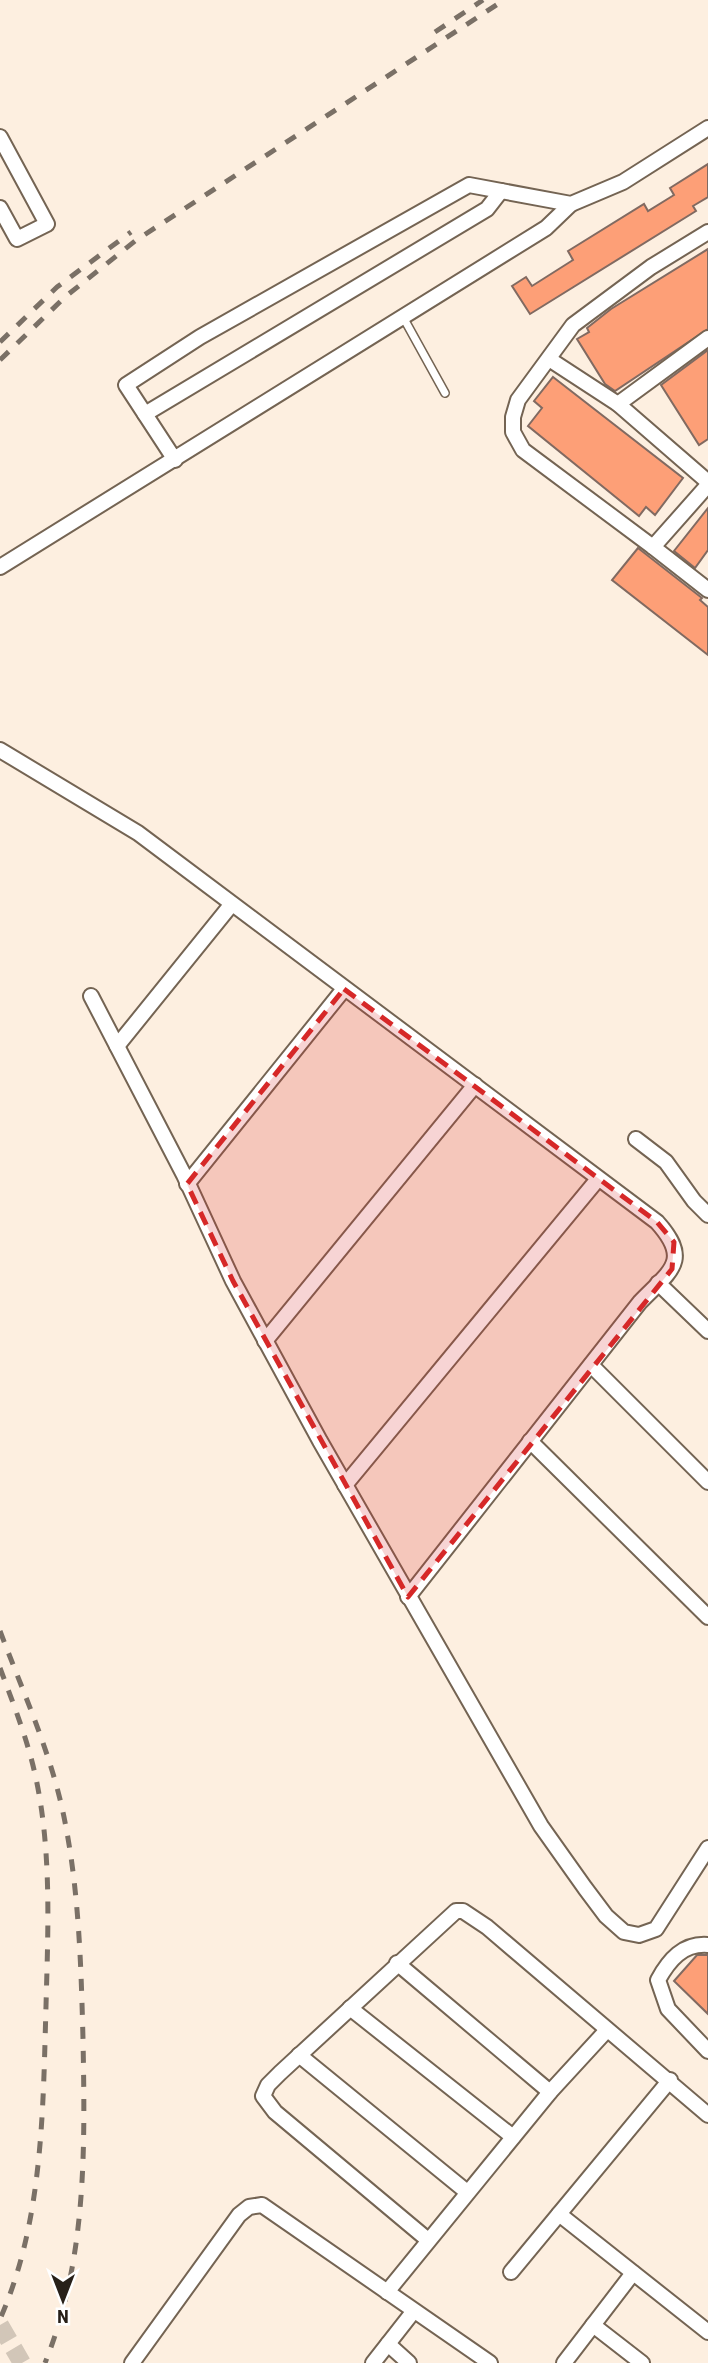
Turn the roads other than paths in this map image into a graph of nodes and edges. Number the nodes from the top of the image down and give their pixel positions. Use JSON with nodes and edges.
{"nodes":[{"id":1,"x":708,"y":128,"type":"edge"},
{"id":2,"x":0,"y":137,"type":"edge"},
{"id":3,"x":501,"y":191,"type":"junction"},
{"id":4,"x":571,"y":204,"type":"junction"},
{"id":5,"x":0,"y":208,"type":"edge"},
{"id":6,"x":708,"y":232,"type":"edge"},
{"id":7,"x":403,"y":317,"type":"junction"},
{"id":8,"x":708,"y":338,"type":"edge"},
{"id":9,"x":549,"y":359,"type":"junction"},
{"id":10,"x":444,"y":393,"type":"dead end"},
{"id":11,"x":618,"y":404,"type":"junction"},
{"id":12,"x":145,"y":414,"type":"junction"},
{"id":13,"x":175,"y":460,"type":"junction"},
{"id":14,"x":708,"y":484,"type":"edge"},
{"id":15,"x":653,"y":547,"type":"junction"},
{"id":16,"x":0,"y":567,"type":"edge"},
{"id":17,"x":708,"y":590,"type":"edge"},
{"id":18,"x":0,"y":750,"type":"edge"},
{"id":19,"x":231,"y":905,"type":"junction"},
{"id":20,"x":344,"y":989,"type":"junction"},
{"id":21,"x":91,"y":996,"type":"dead end"},
{"id":22,"x":117,"y":1046,"type":"junction"},
{"id":23,"x":475,"y":1085,"type":"junction"},
{"id":24,"x":636,"y":1139,"type":"dead end"},
{"id":25,"x":598,"y":1179,"type":"junction"},
{"id":26,"x":187,"y":1184,"type":"junction"},
{"id":27,"x":708,"y":1215,"type":"edge"},
{"id":28,"x":658,"y":1283,"type":"junction"},
{"id":29,"x":708,"y":1331,"type":"edge"},
{"id":30,"x":265,"y":1341,"type":"junction"},
{"id":31,"x":591,"y":1365,"type":"junction"},
{"id":32,"x":530,"y":1441,"type":"junction"},
{"id":33,"x":708,"y":1482,"type":"edge"},
{"id":34,"x":345,"y":1485,"type":"junction"},
{"id":35,"x":408,"y":1597,"type":"junction"},
{"id":36,"x":708,"y":1618,"type":"edge"},
{"id":37,"x":708,"y":1848,"type":"edge"},
{"id":38,"x":708,"y":1945,"type":"edge"},
{"id":39,"x":397,"y":1963,"type":"junction"},
{"id":40,"x":350,"y":2008,"type":"junction"},
{"id":41,"x":607,"y":2029,"type":"junction"},
{"id":42,"x":708,"y":2051,"type":"edge"},
{"id":43,"x":299,"y":2055,"type":"junction"},
{"id":44,"x":670,"y":2080,"type":"junction"},
{"id":45,"x":550,"y":2092,"type":"junction"},
{"id":46,"x":708,"y":2115,"type":"edge"},
{"id":47,"x":513,"y":2137,"type":"junction"},
{"id":48,"x":467,"y":2192,"type":"junction"},
{"id":49,"x":559,"y":2214,"type":"junction"},
{"id":50,"x":428,"y":2240,"type":"junction"},
{"id":51,"x":512,"y":2272,"type":"dead end"},
{"id":52,"x":633,"y":2273,"type":"junction"},
{"id":53,"x":387,"y":2292,"type":"junction"},
{"id":54,"x":413,"y":2312,"type":"junction"},
{"id":55,"x":593,"y":2325,"type":"junction"},
{"id":56,"x":708,"y":2332,"type":"edge"},
{"id":57,"x":388,"y":2344,"type":"junction"},
{"id":58,"x":132,"y":2363,"type":"edge"},
{"id":59,"x":373,"y":2363,"type":"edge"},
{"id":60,"x":409,"y":2363,"type":"edge"},
{"id":61,"x":490,"y":2363,"type":"edge"},
{"id":62,"x":564,"y":2363,"type":"edge"},
{"id":63,"x":642,"y":2363,"type":"edge"}],
"edges":[{"from":1,"to":4,"type":"street"},
{"from":2,"to":5,"type":"street"},
{"from":3,"to":4,"type":"street"},
{"from":3,"to":12,"type":"street"},
{"from":3,"to":12,"type":"street"},
{"from":4,"to":7,"type":"street"},
{"from":6,"to":9,"type":"street"},
{"from":7,"to":10,"type":"lane"},
{"from":7,"to":13,"type":"street"},
{"from":8,"to":11,"type":"street"},
{"from":9,"to":11,"type":"street"},
{"from":9,"to":15,"type":"street"},
{"from":11,"to":14,"type":"street"},
{"from":12,"to":13,"type":"street"},
{"from":13,"to":16,"type":"street"},
{"from":14,"to":15,"type":"street"},
{"from":15,"to":17,"type":"street"},
{"from":18,"to":19,"type":"street"},
{"from":19,"to":20,"type":"street"},
{"from":19,"to":22,"type":"street"},
{"from":20,"to":23,"type":"street"},
{"from":20,"to":26,"type":"street"},
{"from":21,"to":22,"type":"street"},
{"from":22,"to":26,"type":"street"},
{"from":23,"to":25,"type":"street"},
{"from":23,"to":30,"type":"street"},
{"from":24,"to":27,"type":"street"},
{"from":25,"to":28,"type":"street"},
{"from":25,"to":34,"type":"street"},
{"from":26,"to":30,"type":"street"},
{"from":28,"to":29,"type":"street"},
{"from":28,"to":31,"type":"street"},
{"from":30,"to":34,"type":"street"},
{"from":31,"to":32,"type":"street"},
{"from":31,"to":33,"type":"street"},
{"from":32,"to":35,"type":"street"},
{"from":32,"to":36,"type":"street"},
{"from":34,"to":35,"type":"street"},
{"from":35,"to":37,"type":"street"},
{"from":38,"to":42,"type":"street"},
{"from":39,"to":40,"type":"street"},
{"from":39,"to":41,"type":"street"},
{"from":39,"to":45,"type":"street"},
{"from":40,"to":43,"type":"street"},
{"from":40,"to":47,"type":"street"},
{"from":41,"to":44,"type":"street"},
{"from":41,"to":45,"type":"street"},
{"from":43,"to":48,"type":"street"},
{"from":43,"to":50,"type":"street"},
{"from":44,"to":46,"type":"street"},
{"from":44,"to":49,"type":"street"},
{"from":45,"to":47,"type":"street"},
{"from":47,"to":48,"type":"street"},
{"from":48,"to":50,"type":"street"},
{"from":49,"to":51,"type":"street"},
{"from":49,"to":52,"type":"street"},
{"from":50,"to":53,"type":"street"},
{"from":52,"to":55,"type":"street"},
{"from":52,"to":56,"type":"street"},
{"from":53,"to":54,"type":"street"},
{"from":53,"to":58,"type":"street"},
{"from":54,"to":57,"type":"street"},
{"from":54,"to":61,"type":"street"},
{"from":55,"to":62,"type":"street"},
{"from":55,"to":63,"type":"street"},
{"from":57,"to":59,"type":"street"},
{"from":57,"to":60,"type":"street"}]}
